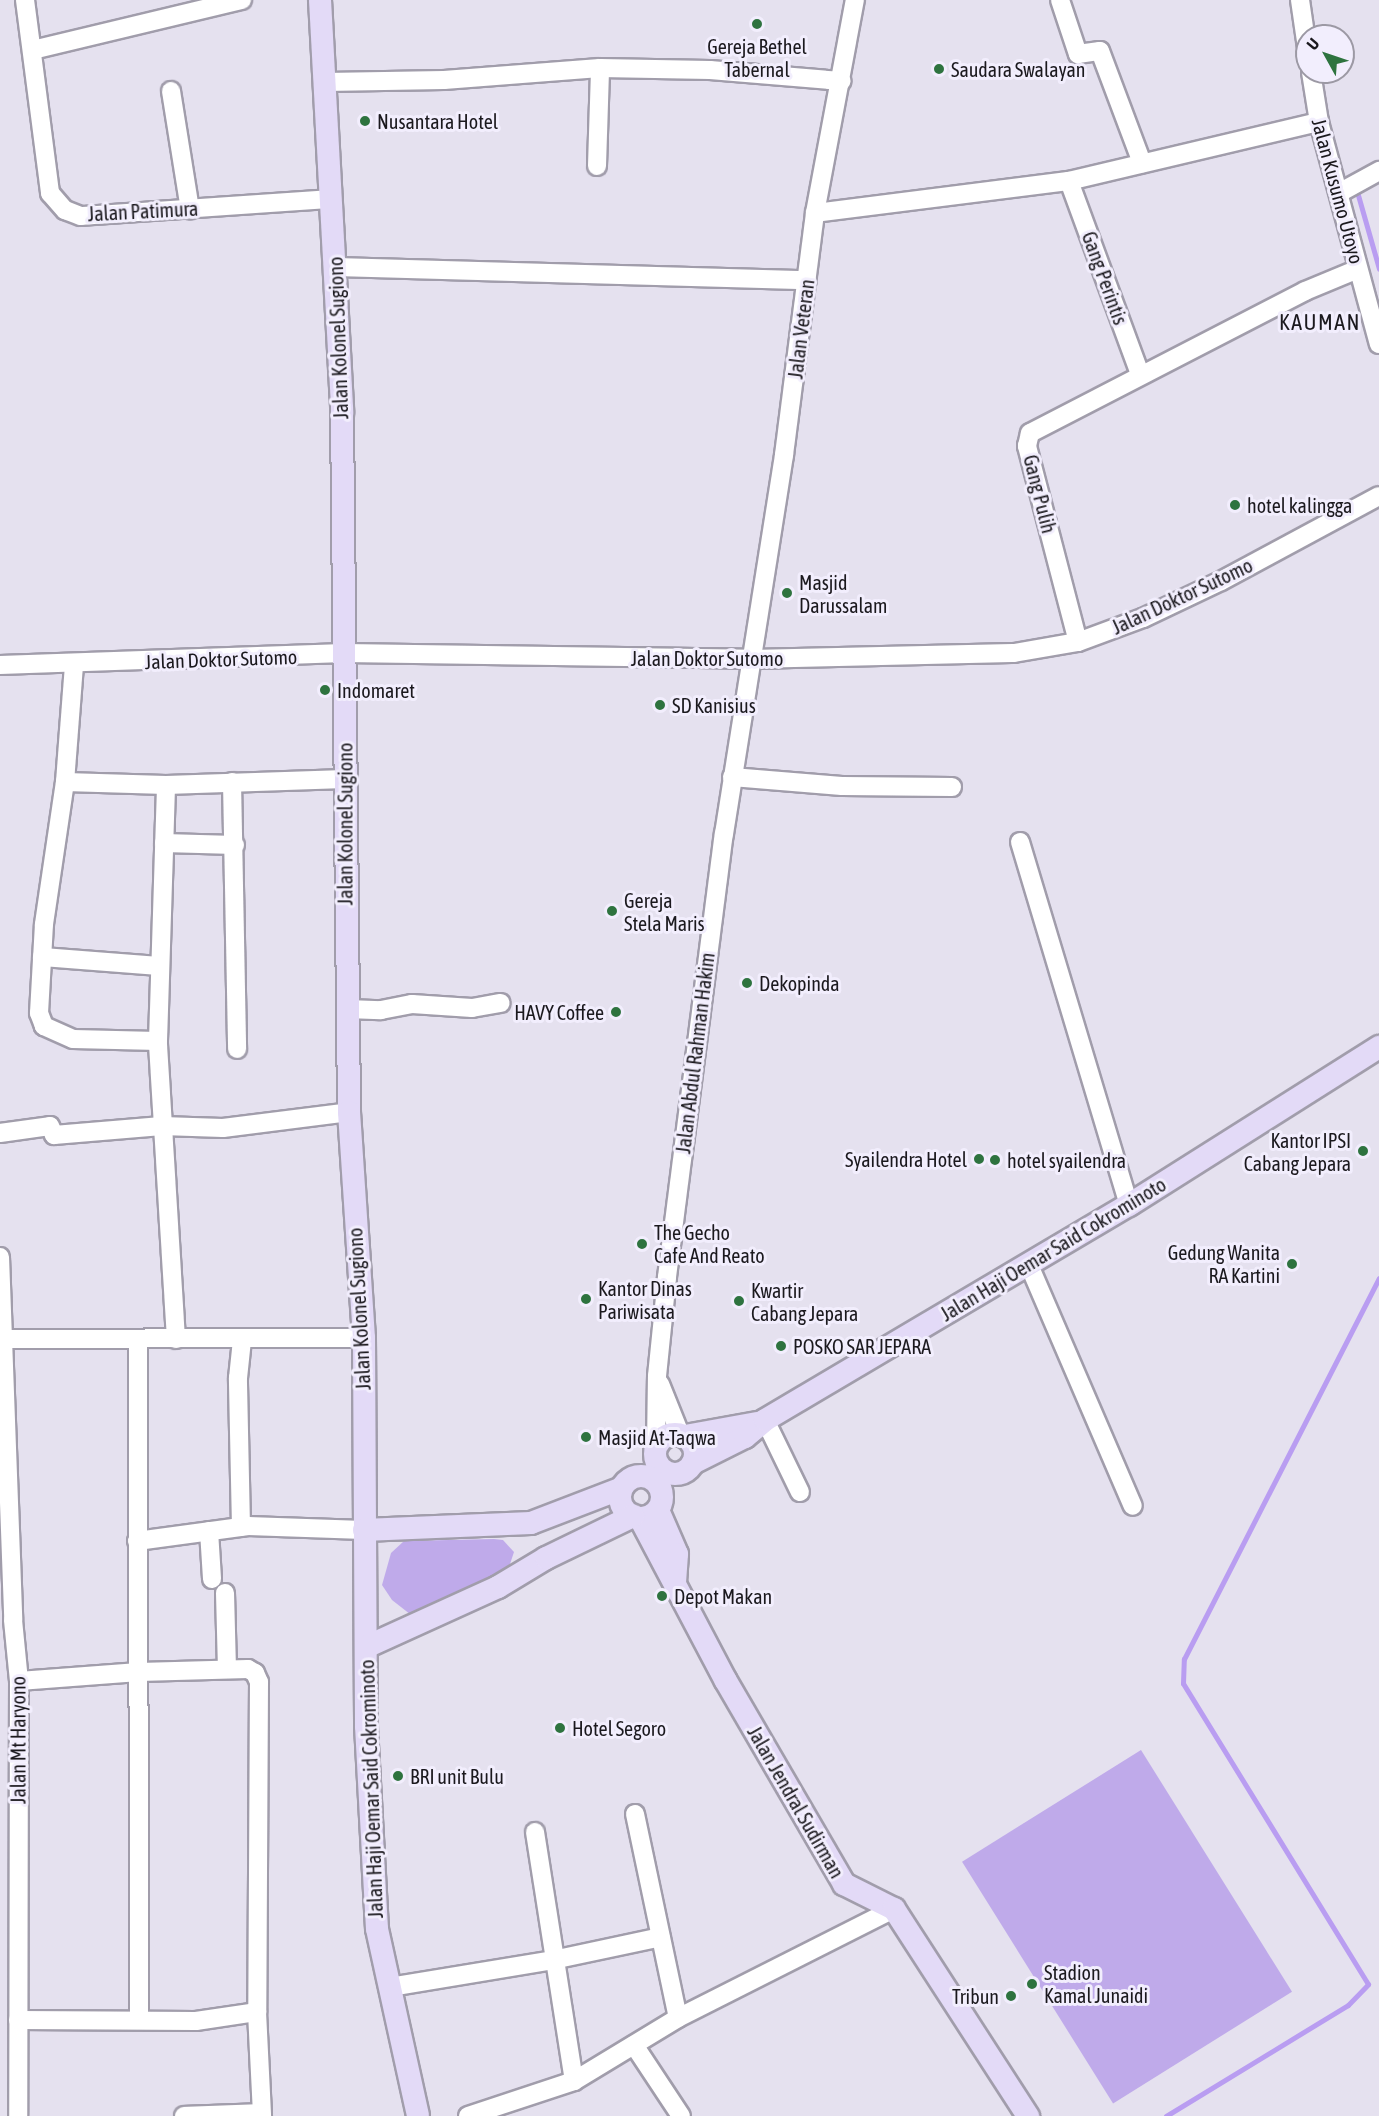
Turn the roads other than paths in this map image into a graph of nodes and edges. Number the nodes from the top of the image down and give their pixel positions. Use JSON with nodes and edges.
{"nodes":[{"id":1,"x":25,"y":0,"type":"edge"},
{"id":2,"x":242,"y":0,"type":"edge"},
{"id":3,"x":320,"y":0,"type":"edge"},
{"id":4,"x":855,"y":0,"type":"edge"},
{"id":5,"x":1060,"y":0,"type":"edge"},
{"id":6,"x":1300,"y":0,"type":"edge"},
{"id":7,"x":1304,"y":24,"type":"edge"},
{"id":8,"x":33,"y":51,"type":"junction"},
{"id":9,"x":600,"y":68,"type":"junction"},
{"id":10,"x":842,"y":81,"type":"junction"},
{"id":11,"x":325,"y":82,"type":"junction"},
{"id":12,"x":1313,"y":84,"type":"edge"},
{"id":13,"x":171,"y":91,"type":"dead end"},
{"id":14,"x":1319,"y":122,"type":"junction"},
{"id":15,"x":1142,"y":163,"type":"junction"},
{"id":16,"x":597,"y":166,"type":"dead end"},
{"id":17,"x":1379,"y":171,"type":"edge"},
{"id":18,"x":1069,"y":181,"type":"junction"},
{"id":19,"x":1339,"y":193,"type":"junction"},
{"id":20,"x":330,"y":199,"type":"junction"},
{"id":21,"x":190,"y":208,"type":"junction"},
{"id":22,"x":815,"y":213,"type":"junction"},
{"id":23,"x":336,"y":267,"type":"junction"},
{"id":24,"x":1358,"y":269,"type":"junction"},
{"id":25,"x":807,"y":280,"type":"junction"},
{"id":26,"x":1379,"y":344,"type":"edge"},
{"id":27,"x":1140,"y":374,"type":"junction"},
{"id":28,"x":1379,"y":496,"type":"edge"},
{"id":29,"x":1078,"y":642,"type":"junction"},
{"id":30,"x":344,"y":653,"type":"junction"},
{"id":31,"x":751,"y":659,"type":"junction"},
{"id":32,"x":0,"y":665,"type":"edge"},
{"id":33,"x":74,"y":665,"type":"junction"},
{"id":34,"x":732,"y":777,"type":"junction"},
{"id":35,"x":345,"y":779,"type":"junction"},
{"id":36,"x":65,"y":782,"type":"junction"},
{"id":37,"x":232,"y":782,"type":"junction"},
{"id":38,"x":166,"y":785,"type":"junction"},
{"id":39,"x":952,"y":788,"type":"dead end"},
{"id":40,"x":1020,"y":842,"type":"dead end"},
{"id":41,"x":164,"y":843,"type":"junction"},
{"id":42,"x":234,"y":845,"type":"junction"},
{"id":43,"x":42,"y":957,"type":"junction"},
{"id":44,"x":160,"y":966,"type":"junction"},
{"id":45,"x":501,"y":1003,"type":"dead end"},
{"id":46,"x":347,"y":1010,"type":"junction"},
{"id":47,"x":158,"y":1041,"type":"junction"},
{"id":48,"x":1379,"y":1047,"type":"edge"},
{"id":49,"x":237,"y":1049,"type":"dead end"},
{"id":50,"x":349,"y":1112,"type":"junction"},
{"id":51,"x":162,"y":1126,"type":"junction"},
{"id":52,"x":0,"y":1133,"type":"edge"},
{"id":53,"x":1130,"y":1205,"type":"junction"},
{"id":54,"x":0,"y":1257,"type":"edge"},
{"id":55,"x":1029,"y":1265,"type":"junction"},
{"id":56,"x":364,"y":1338,"type":"junction"},
{"id":57,"x":138,"y":1339,"type":"junction"},
{"id":58,"x":176,"y":1339,"type":"junction"},
{"id":59,"x":242,"y":1339,"type":"junction"},
{"id":60,"x":2,"y":1347,"type":"edge"},
{"id":61,"x":657,"y":1376,"type":"junction"},
{"id":62,"x":763,"y":1421,"type":"junction"},
{"id":63,"x":682,"y":1435,"type":"junction"},
{"id":64,"x":656,"y":1450,"type":"junction"},
{"id":65,"x":685,"y":1469,"type":"junction"},
{"id":66,"x":628,"y":1483,"type":"junction"},
{"id":67,"x":800,"y":1492,"type":"dead end"},
{"id":68,"x":1133,"y":1506,"type":"dead end"},
{"id":69,"x":648,"y":1509,"type":"junction"},
{"id":70,"x":531,"y":1522,"type":"junction"},
{"id":71,"x":241,"y":1527,"type":"junction"},
{"id":72,"x":364,"y":1530,"type":"junction"},
{"id":73,"x":209,"y":1531,"type":"junction"},
{"id":74,"x":137,"y":1541,"type":"junction"},
{"id":75,"x":546,"y":1558,"type":"junction"},
{"id":76,"x":212,"y":1579,"type":"dead end"},
{"id":77,"x":225,"y":1593,"type":"dead end"},
{"id":78,"x":366,"y":1647,"type":"junction"},
{"id":79,"x":227,"y":1669,"type":"junction"},
{"id":80,"x":139,"y":1672,"type":"junction"},
{"id":81,"x":20,"y":1681,"type":"junction"},
{"id":82,"x":635,"y":1814,"type":"dead end"},
{"id":83,"x":536,"y":1832,"type":"dead end"},
{"id":84,"x":894,"y":1909,"type":"junction"},
{"id":85,"x":661,"y":1936,"type":"junction"},
{"id":86,"x":552,"y":1960,"type":"junction"},
{"id":87,"x":390,"y":1987,"type":"junction"},
{"id":88,"x":257,"y":2012,"type":"junction"},
{"id":89,"x":678,"y":2018,"type":"junction"},
{"id":90,"x":18,"y":2020,"type":"junction"},
{"id":91,"x":139,"y":2020,"type":"junction"},
{"id":92,"x":634,"y":2045,"type":"junction"},
{"id":93,"x":574,"y":2081,"type":"junction"},
{"id":94,"x":261,"y":2115,"type":"edge"},
{"id":95,"x":18,"y":2116,"type":"edge"},
{"id":96,"x":184,"y":2116,"type":"edge"},
{"id":97,"x":418,"y":2116,"type":"edge"},
{"id":98,"x":468,"y":2116,"type":"edge"},
{"id":99,"x":681,"y":2116,"type":"edge"},
{"id":100,"x":1028,"y":2116,"type":"edge"}],
"edges":[{"from":1,"to":8,"type":"street","name":"Jalan Patimura"},
{"from":2,"to":8,"type":"street"},
{"from":3,"to":11,"type":"main road","name":"Jalan Kolonel Sugiono"},
{"from":4,"to":10,"type":"street","name":"Jalan Veteran"},
{"from":5,"to":15,"type":"street"},
{"from":6,"to":7,"type":"street"},
{"from":8,"to":21,"type":"street","name":"Jalan Patimura"},
{"from":9,"to":10,"type":"street"},
{"from":9,"to":11,"type":"street"},
{"from":9,"to":16,"type":"street"},
{"from":10,"to":22,"type":"street","name":"Jalan Veteran"},
{"from":11,"to":20,"type":"main road","name":"Jalan Kolonel Sugiono"},
{"from":12,"to":14,"type":"street","name":"Jalan Kusumo Utoyo"},
{"from":13,"to":21,"type":"street"},
{"from":14,"to":15,"type":"street"},
{"from":14,"to":19,"type":"street","name":"Jalan Kusumo Utoyo"},
{"from":15,"to":18,"type":"street"},
{"from":17,"to":19,"type":"street"},
{"from":18,"to":22,"type":"street"},
{"from":18,"to":27,"type":"street","name":"Gang Perintis"},
{"from":19,"to":24,"type":"street","name":"Jalan Kusumo Utoyo"},
{"from":20,"to":21,"type":"street","name":"Jalan Patimura"},
{"from":20,"to":23,"type":"main road","name":"Jalan Kolonel Sugiono"},
{"from":22,"to":25,"type":"street","name":"Jalan Veteran"},
{"from":23,"to":25,"type":"street"},
{"from":23,"to":30,"type":"main road","name":"Jalan Kolonel Sugiono"},
{"from":24,"to":26,"type":"street","name":"Jalan Kusumo Utoyo"},
{"from":24,"to":27,"type":"street"},
{"from":25,"to":31,"type":"street","name":"Jalan Veteran"},
{"from":27,"to":29,"type":"street","name":"Gang Pulih"},
{"from":28,"to":29,"type":"street","name":"Jalan Doktor Sutomo"},
{"from":29,"to":31,"type":"street","name":"Jalan Doktor Sutomo"},
{"from":30,"to":31,"type":"street","name":"Jalan Doktor Sutomo"},
{"from":30,"to":33,"type":"street","name":"Jalan Doktor Sutomo"},
{"from":30,"to":35,"type":"main road","name":"Jalan Kolonel Sugiono"},
{"from":31,"to":34,"type":"street","name":"Jalan Abdul Rahman Hakim"},
{"from":32,"to":33,"type":"street","name":"Jalan Doktor Sutomo"},
{"from":33,"to":36,"type":"street"},
{"from":34,"to":39,"type":"street"},
{"from":34,"to":61,"type":"street","name":"Jalan Abdul Rahman Hakim"},
{"from":35,"to":37,"type":"street"},
{"from":35,"to":46,"type":"main road","name":"Jalan Kolonel Sugiono"},
{"from":36,"to":38,"type":"street"},
{"from":36,"to":43,"type":"street"},
{"from":37,"to":38,"type":"street"},
{"from":37,"to":42,"type":"street"},
{"from":38,"to":41,"type":"street"},
{"from":40,"to":53,"type":"street"},
{"from":41,"to":42,"type":"street"},
{"from":41,"to":44,"type":"street"},
{"from":42,"to":49,"type":"street"},
{"from":43,"to":44,"type":"street"},
{"from":43,"to":47,"type":"street"},
{"from":44,"to":47,"type":"street"},
{"from":45,"to":46,"type":"street"},
{"from":46,"to":50,"type":"main road","name":"Jalan Kolonel Sugiono"},
{"from":47,"to":51,"type":"street"},
{"from":48,"to":53,"type":"main road","name":"Jalan Haji Oemar Said Cokrominoto"},
{"from":50,"to":51,"type":"street"},
{"from":50,"to":56,"type":"main road","name":"Jalan Kolonel Sugiono"},
{"from":51,"to":52,"type":"street"},
{"from":51,"to":58,"type":"street"},
{"from":53,"to":55,"type":"main road","name":"Jalan Haji Oemar Said Cokrominoto"},
{"from":54,"to":60,"type":"street","name":"Jalan Mt Haryono"},
{"from":55,"to":62,"type":"main road","name":"Jalan Haji Oemar Said Cokrominoto"},
{"from":55,"to":68,"type":"street"},
{"from":56,"to":59,"type":"street"},
{"from":56,"to":72,"type":"main road","name":"Jalan Kolonel Sugiono"},
{"from":57,"to":58,"type":"street"},
{"from":57,"to":60,"type":"street"},
{"from":57,"to":74,"type":"street"},
{"from":58,"to":59,"type":"street"},
{"from":59,"to":71,"type":"street"},
{"from":60,"to":81,"type":"street","name":"Jalan Mt Haryono"},
{"from":61,"to":63,"type":"street"},
{"from":61,"to":64,"type":"street","name":"Jalan Abdul Rahman Hakim"},
{"from":62,"to":63,"type":"main road"},
{"from":62,"to":65,"type":"main road","name":"Jalan Haji Oemar Said Cokrominoto"},
{"from":62,"to":67,"type":"street"},
{"from":63,"to":64,"type":"main road"},
{"from":63,"to":65,"type":"main road"},
{"from":64,"to":65,"type":"main road"},
{"from":64,"to":66,"type":"main road"},
{"from":65,"to":69,"type":"main road"},
{"from":66,"to":69,"type":"main road","name":"Jalan Jendral Sudirman"},
{"from":66,"to":69,"type":"main road"},
{"from":66,"to":70,"type":"main road"},
{"from":69,"to":75,"type":"main road","name":"Jalan Haji Oemar Said Cokrominoto"},
{"from":69,"to":84,"type":"main road","name":"Jalan Jendral Sudirman"},
{"from":70,"to":72,"type":"main road"},
{"from":70,"to":75,"type":"main road"},
{"from":71,"to":72,"type":"street"},
{"from":71,"to":73,"type":"street"},
{"from":72,"to":78,"type":"main road","name":"Jalan Kolonel Sugiono"},
{"from":73,"to":74,"type":"street"},
{"from":73,"to":76,"type":"street"},
{"from":74,"to":80,"type":"street"},
{"from":75,"to":78,"type":"main road","name":"Jalan Haji Oemar Said Cokrominoto"},
{"from":77,"to":79,"type":"street"},
{"from":78,"to":87,"type":"main road","name":"Jalan Haji Oemar Said Cokrominoto"},
{"from":79,"to":80,"type":"street"},
{"from":79,"to":88,"type":"street"},
{"from":80,"to":81,"type":"street"},
{"from":80,"to":91,"type":"street"},
{"from":81,"to":90,"type":"street","name":"Jalan Mt Haryono"},
{"from":82,"to":85,"type":"street"},
{"from":83,"to":86,"type":"street"},
{"from":84,"to":89,"type":"street"},
{"from":84,"to":100,"type":"main road"},
{"from":85,"to":86,"type":"street"},
{"from":85,"to":89,"type":"street"},
{"from":86,"to":87,"type":"street"},
{"from":86,"to":93,"type":"street"},
{"from":87,"to":97,"type":"main road","name":"Jalan Haji Oemar Said Cokrominoto"},
{"from":88,"to":91,"type":"street"},
{"from":88,"to":94,"type":"street"},
{"from":89,"to":92,"type":"street"},
{"from":90,"to":91,"type":"street"},
{"from":90,"to":95,"type":"street","name":"Jalan Mt Haryono"},
{"from":92,"to":93,"type":"street"},
{"from":92,"to":99,"type":"street"},
{"from":93,"to":98,"type":"street"},
{"from":94,"to":96,"type":"street"}]}
